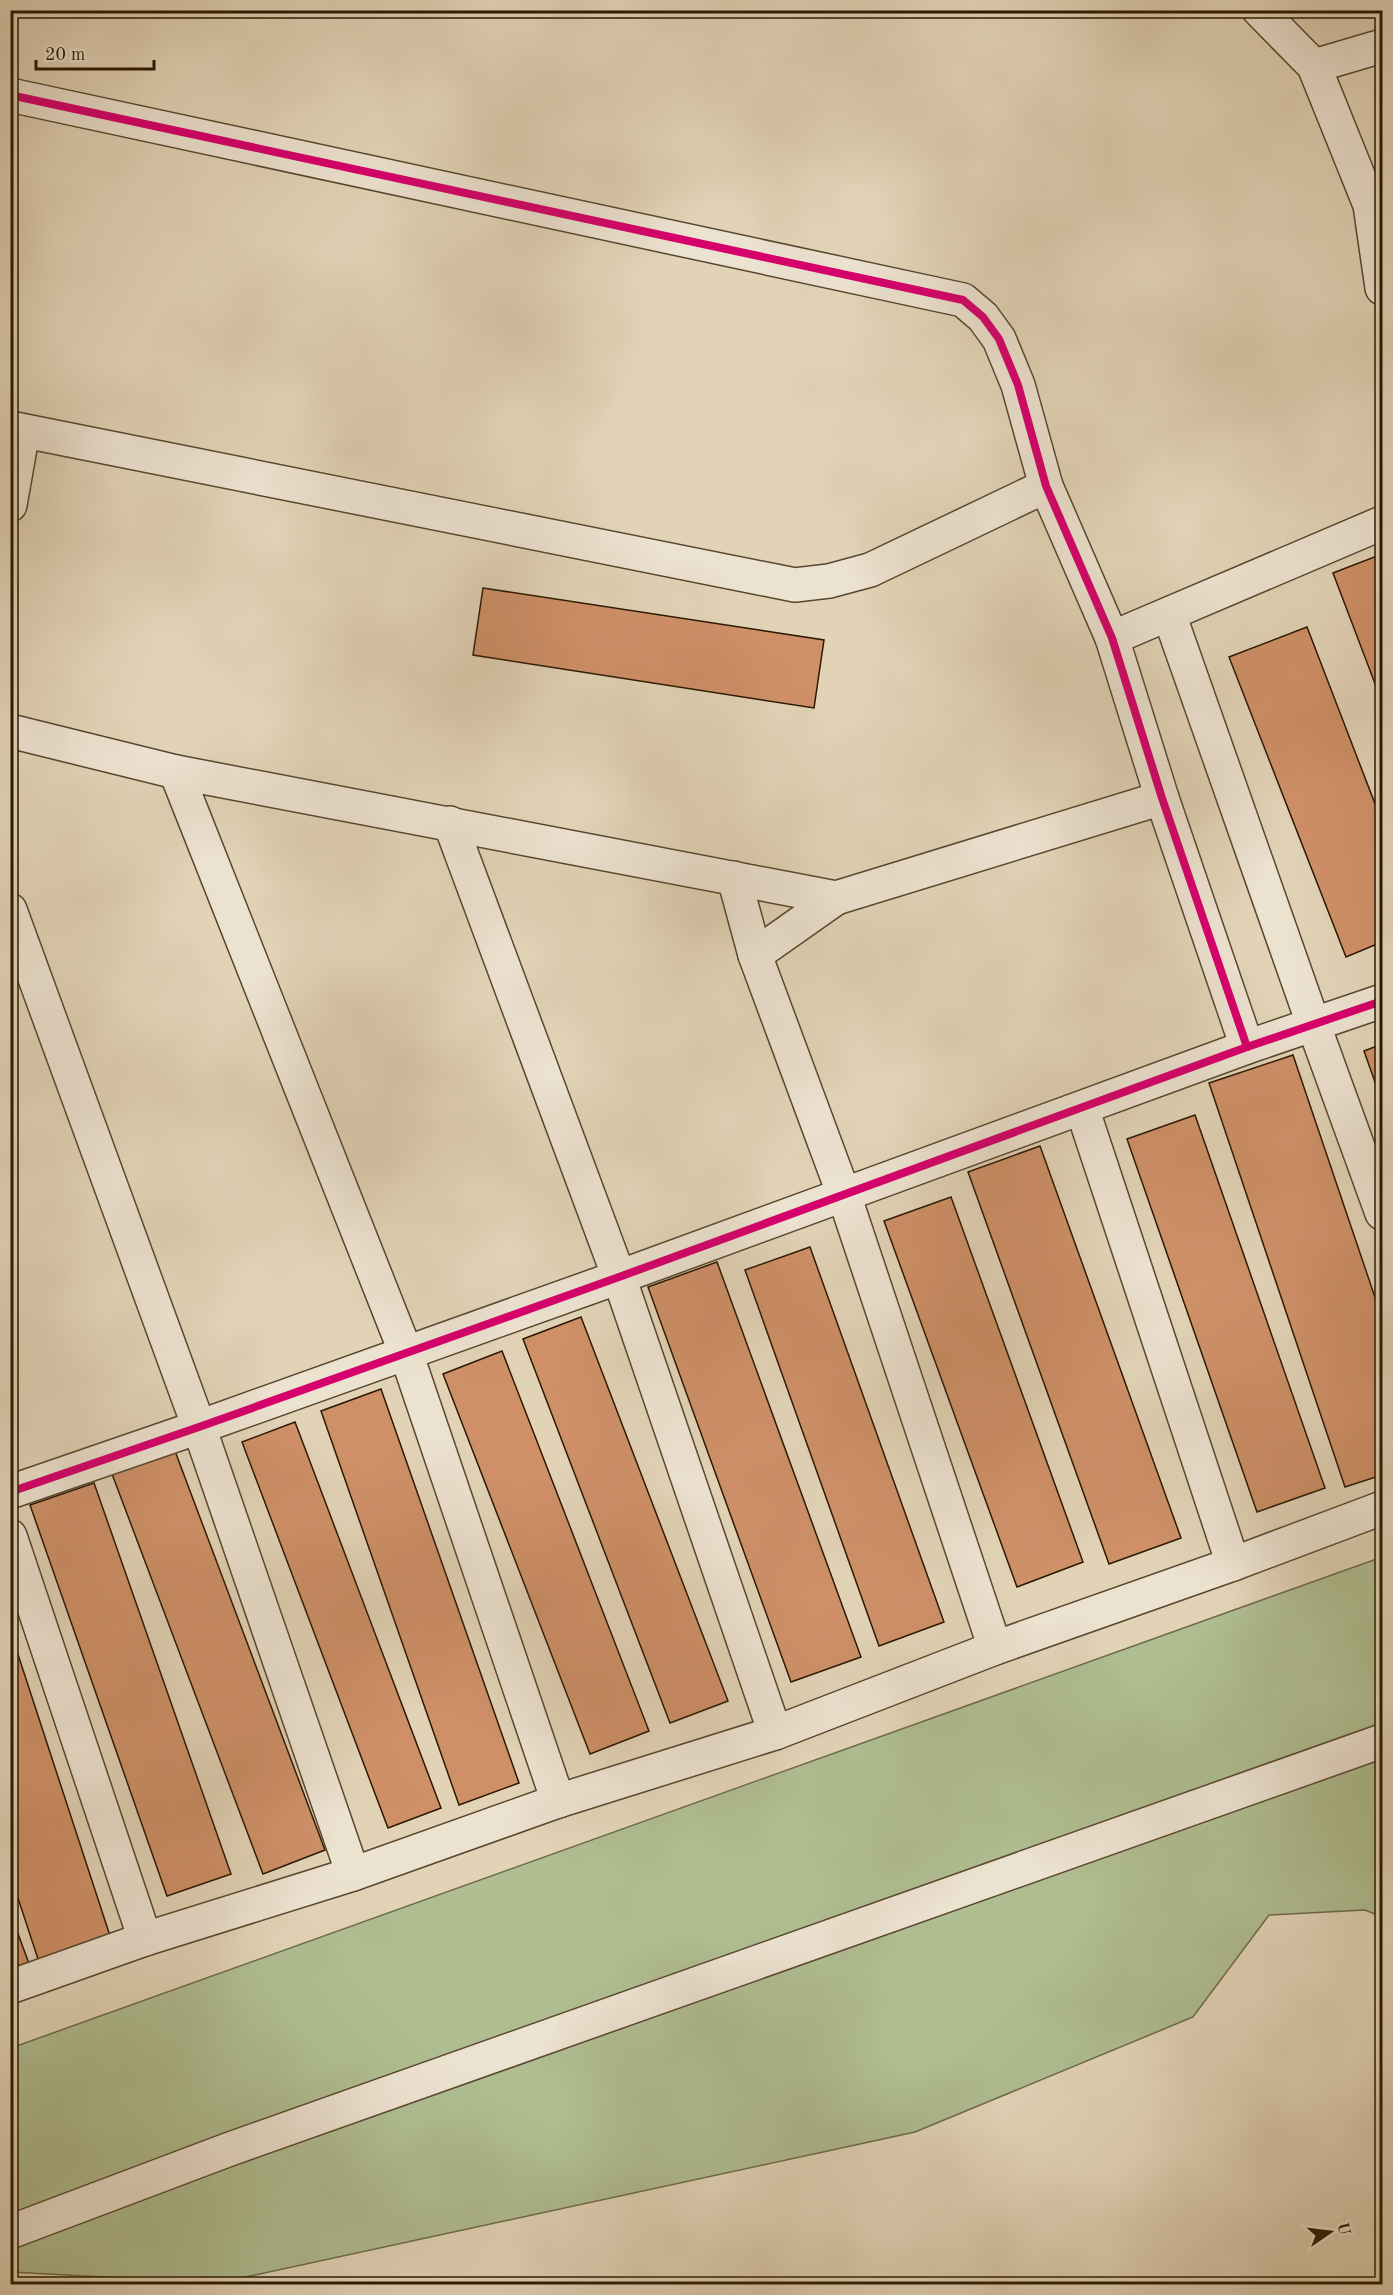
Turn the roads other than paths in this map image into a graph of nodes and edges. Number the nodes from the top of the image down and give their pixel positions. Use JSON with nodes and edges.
{"nodes":[{"id":1,"x":1259,"y":10,"type":"edge"},
{"id":2,"x":1383,"y":46,"type":"edge"},
{"id":3,"x":1314,"y":66,"type":"junction"},
{"id":4,"x":10,"y":95,"type":"edge"},
{"id":5,"x":1383,"y":288,"type":"edge"},
{"id":6,"x":17,"y":429,"type":"edge"},
{"id":7,"x":1046,"y":486,"type":"junction"},
{"id":8,"x":10,"y":505,"type":"edge"},
{"id":9,"x":1383,"y":523,"type":"edge"},
{"id":10,"x":1169,"y":614,"type":"junction"},
{"id":11,"x":1112,"y":638,"type":"junction"},
{"id":12,"x":10,"y":731,"type":"edge"},
{"id":13,"x":176,"y":772,"type":"junction"},
{"id":14,"x":1162,"y":798,"type":"junction"},
{"id":15,"x":450,"y":823,"type":"junction"},
{"id":16,"x":734,"y":878,"type":"junction"},
{"id":17,"x":836,"y":898,"type":"junction"},
{"id":18,"x":10,"y":910,"type":"edge"},
{"id":19,"x":755,"y":955,"type":"junction"},
{"id":20,"x":1383,"y":1001,"type":"edge"},
{"id":21,"x":1314,"y":1026,"type":"junction"},
{"id":22,"x":1247,"y":1047,"type":"junction"},
{"id":23,"x":1082,"y":1108,"type":"junction"},
{"id":24,"x":844,"y":1196,"type":"junction"},
{"id":25,"x":1383,"y":1213,"type":"edge"},
{"id":26,"x":619,"y":1277,"type":"junction"},
{"id":27,"x":406,"y":1353,"type":"junction"},
{"id":28,"x":199,"y":1427,"type":"junction"},
{"id":29,"x":10,"y":1492,"type":"edge"},
{"id":30,"x":1383,"y":1508,"type":"edge"},
{"id":31,"x":10,"y":1536,"type":"edge"},
{"id":32,"x":1233,"y":1564,"type":"junction"},
{"id":33,"x":995,"y":1648,"type":"junction"},
{"id":34,"x":775,"y":1732,"type":"junction"},
{"id":35,"x":1383,"y":1741,"type":"edge"},
{"id":36,"x":558,"y":1801,"type":"junction"},
{"id":37,"x":353,"y":1874,"type":"junction"},
{"id":38,"x":145,"y":1939,"type":"junction"},
{"id":39,"x":10,"y":1987,"type":"edge"},
{"id":40,"x":10,"y":2232,"type":"edge"}],
"edges":[{"from":1,"to":3,"type":"street"},
{"from":2,"to":3,"type":"street"},
{"from":3,"to":5,"type":"street"},
{"from":4,"to":7,"type":"street"},
{"from":6,"to":7,"type":"street"},
{"from":6,"to":8,"type":"street"},
{"from":7,"to":11,"type":"street"},
{"from":9,"to":10,"type":"street"},
{"from":10,"to":11,"type":"street"},
{"from":10,"to":21,"type":"street"},
{"from":11,"to":14,"type":"street"},
{"from":12,"to":13,"type":"street"},
{"from":13,"to":15,"type":"street"},
{"from":13,"to":27,"type":"street"},
{"from":14,"to":17,"type":"street"},
{"from":14,"to":22,"type":"street"},
{"from":15,"to":16,"type":"street"},
{"from":15,"to":26,"type":"street"},
{"from":16,"to":17,"type":"street"},
{"from":16,"to":19,"type":"street"},
{"from":17,"to":19,"type":"street"},
{"from":18,"to":28,"type":"street"},
{"from":19,"to":24,"type":"street"},
{"from":20,"to":21,"type":"street"},
{"from":21,"to":22,"type":"street"},
{"from":21,"to":25,"type":"street"},
{"from":22,"to":23,"type":"street"},
{"from":23,"to":24,"type":"street"},
{"from":23,"to":32,"type":"street"},
{"from":24,"to":26,"type":"street"},
{"from":24,"to":33,"type":"street"},
{"from":26,"to":27,"type":"street"},
{"from":26,"to":34,"type":"street"},
{"from":27,"to":28,"type":"street"},
{"from":27,"to":36,"type":"street"},
{"from":28,"to":29,"type":"street"},
{"from":28,"to":37,"type":"street"},
{"from":30,"to":32,"type":"street"},
{"from":31,"to":38,"type":"street"},
{"from":32,"to":33,"type":"street"},
{"from":33,"to":34,"type":"street"},
{"from":34,"to":36,"type":"street"},
{"from":35,"to":40,"type":"street"},
{"from":36,"to":37,"type":"street"},
{"from":37,"to":38,"type":"street"},
{"from":38,"to":39,"type":"street"}]}
